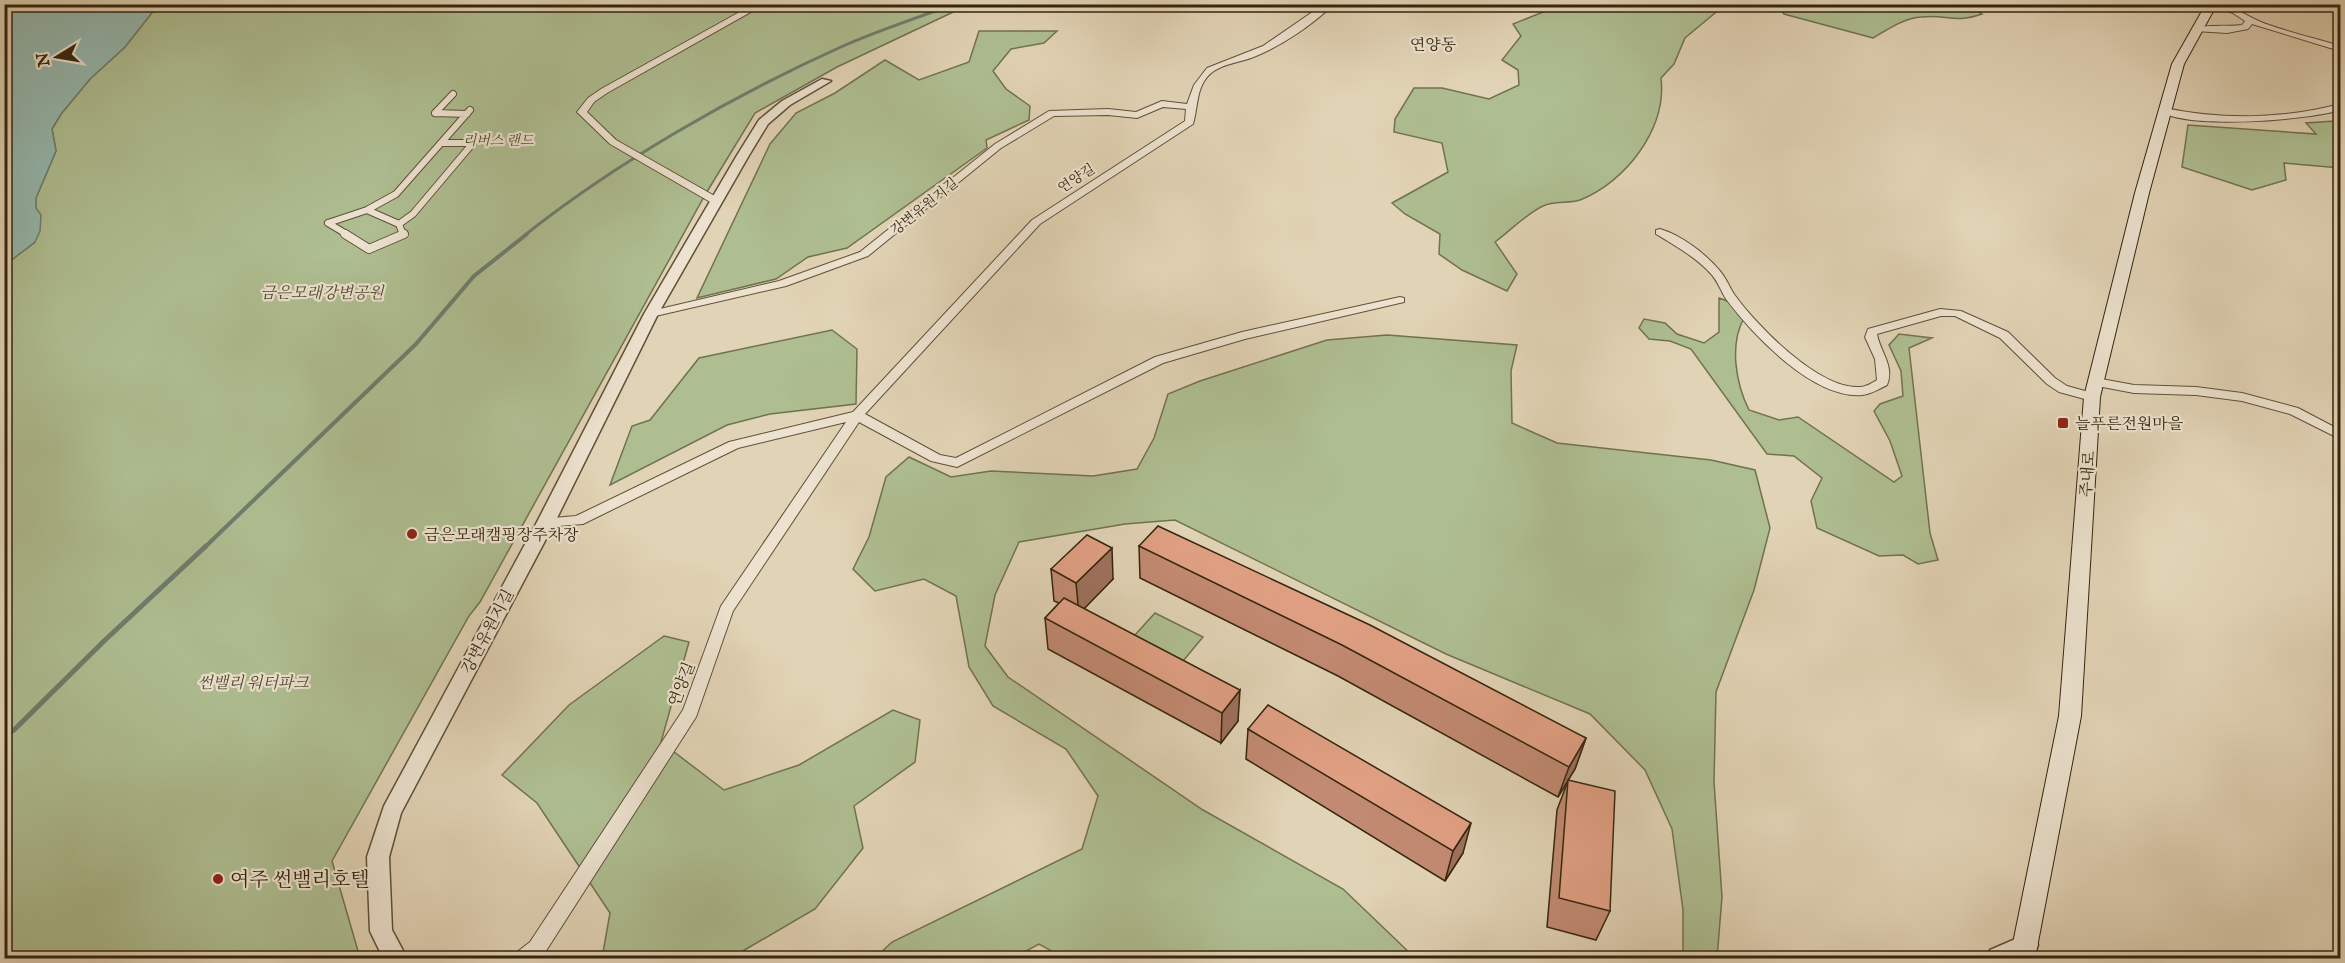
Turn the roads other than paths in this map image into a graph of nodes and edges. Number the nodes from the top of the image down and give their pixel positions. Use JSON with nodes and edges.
{"nodes":[{"id":1,"x":761,"y":4,"type":"edge"},
{"id":2,"x":1330,"y":4,"type":"edge"},
{"id":3,"x":2212,"y":4,"type":"edge"},
{"id":4,"x":2250,"y":21,"type":"junction"},
{"id":5,"x":2198,"y":29,"type":"junction"},
{"id":6,"x":2340,"y":50,"type":"edge"},
{"id":7,"x":826,"y":81,"type":"dead end"},
{"id":8,"x":447,"y":94,"type":"dead end"},
{"id":9,"x":1190,"y":107,"type":"junction"},
{"id":10,"x":2340,"y":107,"type":"edge"},
{"id":11,"x":2165,"y":111,"type":"junction"},
{"id":12,"x":441,"y":142,"type":"junction"},
{"id":13,"x":716,"y":201,"type":"junction"},
{"id":14,"x":367,"y":210,"type":"junction"},
{"id":15,"x":399,"y":224,"type":"junction"},
{"id":16,"x":1660,"y":232,"type":"dead end"},
{"id":17,"x":1400,"y":300,"type":"dead end"},
{"id":18,"x":651,"y":314,"type":"junction"},
{"id":19,"x":2094,"y":389,"type":"junction"},
{"id":20,"x":857,"y":415,"type":"junction"},
{"id":21,"x":2340,"y":435,"type":"edge"},
{"id":22,"x":546,"y":522,"type":"junction"},
{"id":23,"x":2026,"y":954,"type":"edge"},
{"id":24,"x":395,"y":958,"type":"edge"},
{"id":25,"x":524,"y":958,"type":"edge"},
{"id":26,"x":1998,"y":958,"type":"edge"}],
"edges":[{"from":1,"to":13,"type":"street"},
{"from":2,"to":9,"type":"street","name":"연양길"},
{"from":3,"to":4,"type":"street"},
{"from":3,"to":5,"type":"main road","name":"주내로"},
{"from":4,"to":5,"type":"street"},
{"from":4,"to":6,"type":"street"},
{"from":5,"to":11,"type":"main road","name":"주내로"},
{"from":7,"to":13,"type":"street","name":"강변유원지길"},
{"from":8,"to":12,"type":"street"},
{"from":9,"to":18,"type":"street","name":"강변유원지길"},
{"from":9,"to":20,"type":"street","name":"연양길"},
{"from":10,"to":11,"type":"street"},
{"from":11,"to":19,"type":"main road","name":"주내로"},
{"from":12,"to":14,"type":"street"},
{"from":12,"to":15,"type":"street"},
{"from":13,"to":18,"type":"street","name":"강변유원지길"},
{"from":14,"to":15,"type":"street"},
{"from":14,"to":15,"type":"street"},
{"from":16,"to":19,"type":"street"},
{"from":17,"to":20,"type":"street"},
{"from":18,"to":22,"type":"street","name":"강변유원지길"},
{"from":19,"to":21,"type":"street"},
{"from":19,"to":23,"type":"main road","name":"주내로"},
{"from":20,"to":22,"type":"street"},
{"from":20,"to":25,"type":"street","name":"연양길"},
{"from":22,"to":24,"type":"street","name":"강변유원지길"},
{"from":23,"to":26,"type":"street"}]}
